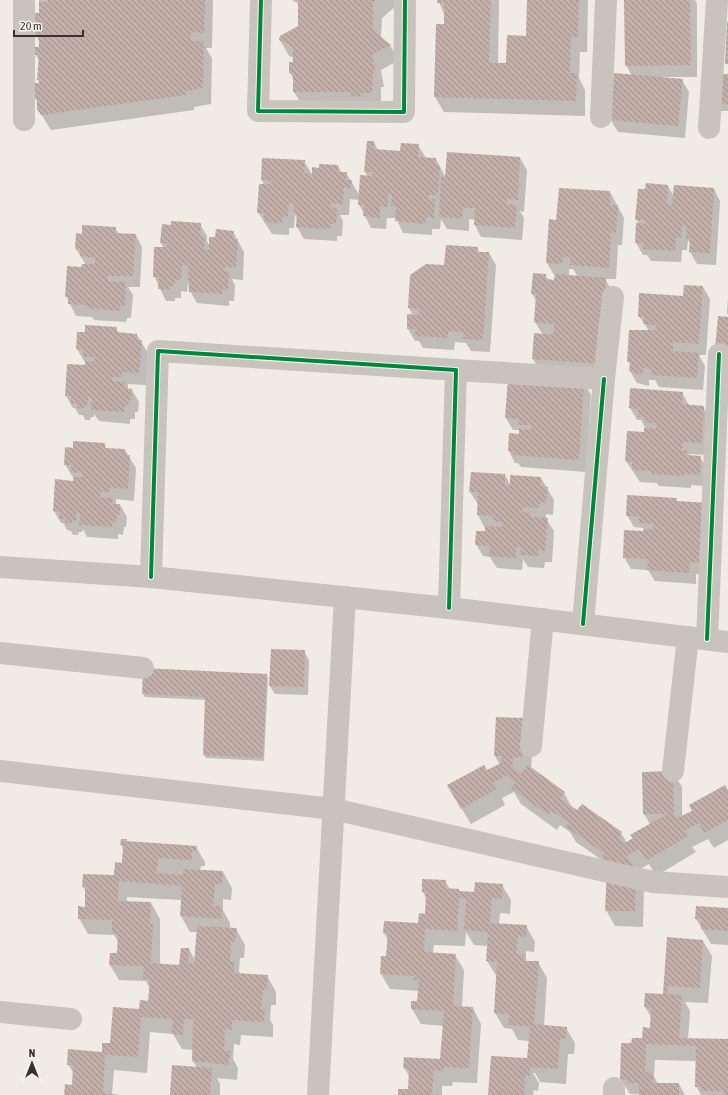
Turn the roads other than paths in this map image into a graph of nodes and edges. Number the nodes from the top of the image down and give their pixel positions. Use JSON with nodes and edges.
{"nodes":[{"id":1,"x":24,"y":0,"type":"edge"},
{"id":2,"x":261,"y":0,"type":"edge"},
{"id":3,"x":405,"y":0,"type":"edge"},
{"id":4,"x":606,"y":0,"type":"edge"},
{"id":5,"x":717,"y":0,"type":"edge"},
{"id":6,"x":601,"y":117,"type":"dead end"},
{"id":7,"x":24,"y":120,"type":"dead end"},
{"id":8,"x":708,"y":128,"type":"dead end"},
{"id":9,"x":612,"y":297,"type":"dead end"},
{"id":10,"x":719,"y":354,"type":"dead end"},
{"id":11,"x":456,"y":370,"type":"junction"},
{"id":12,"x":604,"y":379,"type":"junction"},
{"id":13,"x":0,"y":566,"type":"edge"},
{"id":14,"x":151,"y":577,"type":"junction"},
{"id":15,"x":345,"y":597,"type":"junction"},
{"id":16,"x":449,"y":608,"type":"junction"},
{"id":17,"x":543,"y":619,"type":"junction"},
{"id":18,"x":583,"y":624,"type":"junction"},
{"id":19,"x":708,"y":640,"type":"edge"},
{"id":20,"x":0,"y":653,"type":"edge"},
{"id":21,"x":143,"y":668,"type":"dead end"},
{"id":22,"x":531,"y":746,"type":"dead end"},
{"id":23,"x":0,"y":771,"type":"edge"},
{"id":24,"x":673,"y":771,"type":"dead end"},
{"id":25,"x":333,"y":809,"type":"junction"},
{"id":26,"x":728,"y":887,"type":"edge"},
{"id":27,"x":0,"y":1012,"type":"edge"},
{"id":28,"x":72,"y":1019,"type":"dead end"},
{"id":29,"x":318,"y":1095,"type":"edge"}],
"edges":[{"from":1,"to":7,"type":"street"},
{"from":2,"to":3,"type":"street"},
{"from":4,"to":6,"type":"street"},
{"from":5,"to":8,"type":"street"},
{"from":9,"to":12,"type":"street"},
{"from":10,"to":19,"type":"street"},
{"from":11,"to":12,"type":"street"},
{"from":11,"to":14,"type":"street"},
{"from":11,"to":16,"type":"street"},
{"from":12,"to":18,"type":"street"},
{"from":13,"to":14,"type":"street"},
{"from":14,"to":15,"type":"street"},
{"from":15,"to":16,"type":"street"},
{"from":15,"to":25,"type":"street"},
{"from":16,"to":17,"type":"street"},
{"from":17,"to":18,"type":"street"},
{"from":17,"to":22,"type":"street"},
{"from":18,"to":19,"type":"street"},
{"from":19,"to":24,"type":"street"},
{"from":20,"to":21,"type":"street"},
{"from":23,"to":25,"type":"street"},
{"from":25,"to":26,"type":"street"},
{"from":25,"to":29,"type":"street"},
{"from":27,"to":28,"type":"street"}]}
